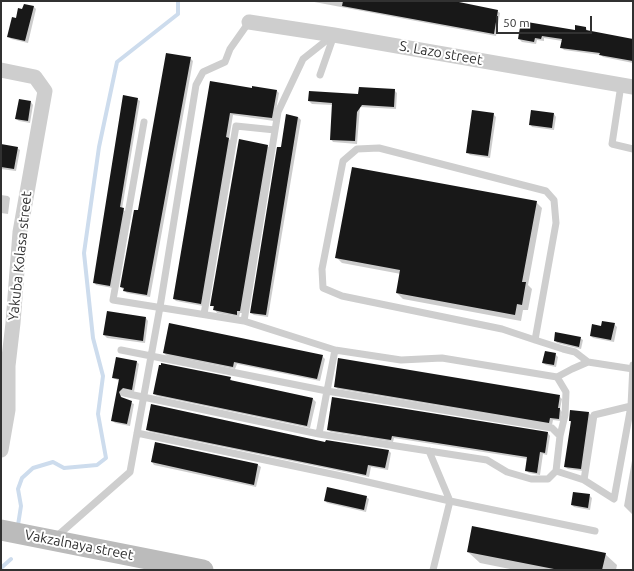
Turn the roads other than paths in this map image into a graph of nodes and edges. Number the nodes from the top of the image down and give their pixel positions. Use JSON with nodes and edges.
{"nodes":[{"id":1,"x":249,"y":22,"type":"joint"},
{"id":2,"x":334,"y":34,"type":"junction"},
{"id":3,"x":1,"y":70,"type":"edge"},
{"id":4,"x":320,"y":75,"type":"dead end"},
{"id":5,"x":627,"y":86,"type":"edge"},
{"id":6,"x":144,"y":122,"type":"dead end"},
{"id":7,"x":275,"y":130,"type":"junction"},
{"id":8,"x":633,"y":149,"type":"edge"},
{"id":9,"x":160,"y":307,"type":"junction"},
{"id":10,"x":204,"y":314,"type":"junction"},
{"id":11,"x":244,"y":321,"type":"junction"},
{"id":12,"x":535,"y":340,"type":"junction"},
{"id":13,"x":121,"y":350,"type":"dead end"},
{"id":14,"x":335,"y":350,"type":"junction"},
{"id":15,"x":151,"y":356,"type":"junction"},
{"id":16,"x":588,"y":362,"type":"junction"},
{"id":17,"x":633,"y":368,"type":"edge"},
{"id":18,"x":558,"y":378,"type":"junction"},
{"id":19,"x":327,"y":391,"type":"junction"},
{"id":20,"x":124,"y":393,"type":"dead end"},
{"id":21,"x":144,"y":397,"type":"junction"},
{"id":22,"x":631,"y":406,"type":"junction"},
{"id":23,"x":138,"y":433,"type":"junction"},
{"id":24,"x":318,"y":434,"type":"junction"},
{"id":25,"x":560,"y":436,"type":"junction"},
{"id":26,"x":1,"y":450,"type":"edge"},
{"id":27,"x":429,"y":451,"type":"junction"},
{"id":28,"x":556,"y":471,"type":"junction"},
{"id":29,"x":584,"y":480,"type":"junction"},
{"id":30,"x":450,"y":501,"type":"junction"},
{"id":31,"x":1,"y":530,"type":"edge"},
{"id":32,"x":595,"y":531,"type":"dead end"},
{"id":33,"x":52,"y":540,"type":"junction"},
{"id":34,"x":203,"y":570,"type":"edge"},
{"id":35,"x":433,"y":570,"type":"edge"}],
"edges":[{"from":1,"to":2,"type":"street","name":"S. Lazo street"},
{"from":1,"to":9,"type":"lane"},
{"from":2,"to":4,"type":"lane"},
{"from":2,"to":5,"type":"street","name":"S. Lazo street"},
{"from":2,"to":7,"type":"lane"},
{"from":3,"to":26,"type":"street","name":"Yakuba Kolasa street"},
{"from":5,"to":8,"type":"lane"},
{"from":6,"to":9,"type":"lane"},
{"from":7,"to":10,"type":"lane"},
{"from":7,"to":11,"type":"lane"},
{"from":9,"to":10,"type":"lane"},
{"from":9,"to":15,"type":"lane"},
{"from":10,"to":11,"type":"lane"},
{"from":11,"to":14,"type":"lane"},
{"from":12,"to":12,"type":"lane"},
{"from":12,"to":16,"type":"lane"},
{"from":13,"to":15,"type":"lane"},
{"from":14,"to":18,"type":"lane"},
{"from":14,"to":19,"type":"lane"},
{"from":15,"to":19,"type":"lane"},
{"from":15,"to":21,"type":"lane"},
{"from":16,"to":17,"type":"lane"},
{"from":16,"to":18,"type":"lane"},
{"from":17,"to":22,"type":"lane"},
{"from":18,"to":25,"type":"lane"},
{"from":19,"to":24,"type":"lane"},
{"from":19,"to":25,"type":"lane"},
{"from":20,"to":21,"type":"lane"},
{"from":21,"to":23,"type":"lane"},
{"from":21,"to":24,"type":"lane"},
{"from":22,"to":29,"type":"lane"},
{"from":22,"to":29,"type":"lane"},
{"from":23,"to":30,"type":"lane"},
{"from":23,"to":33,"type":"lane"},
{"from":24,"to":27,"type":"lane"},
{"from":25,"to":28,"type":"lane"},
{"from":27,"to":28,"type":"lane"},
{"from":27,"to":30,"type":"lane"},
{"from":28,"to":29,"type":"lane"},
{"from":30,"to":32,"type":"lane"},
{"from":30,"to":35,"type":"lane"},
{"from":31,"to":33,"type":"main road","name":"Vakzalnaya street"},
{"from":33,"to":34,"type":"main road","name":"Vakzalnaya street"}]}
